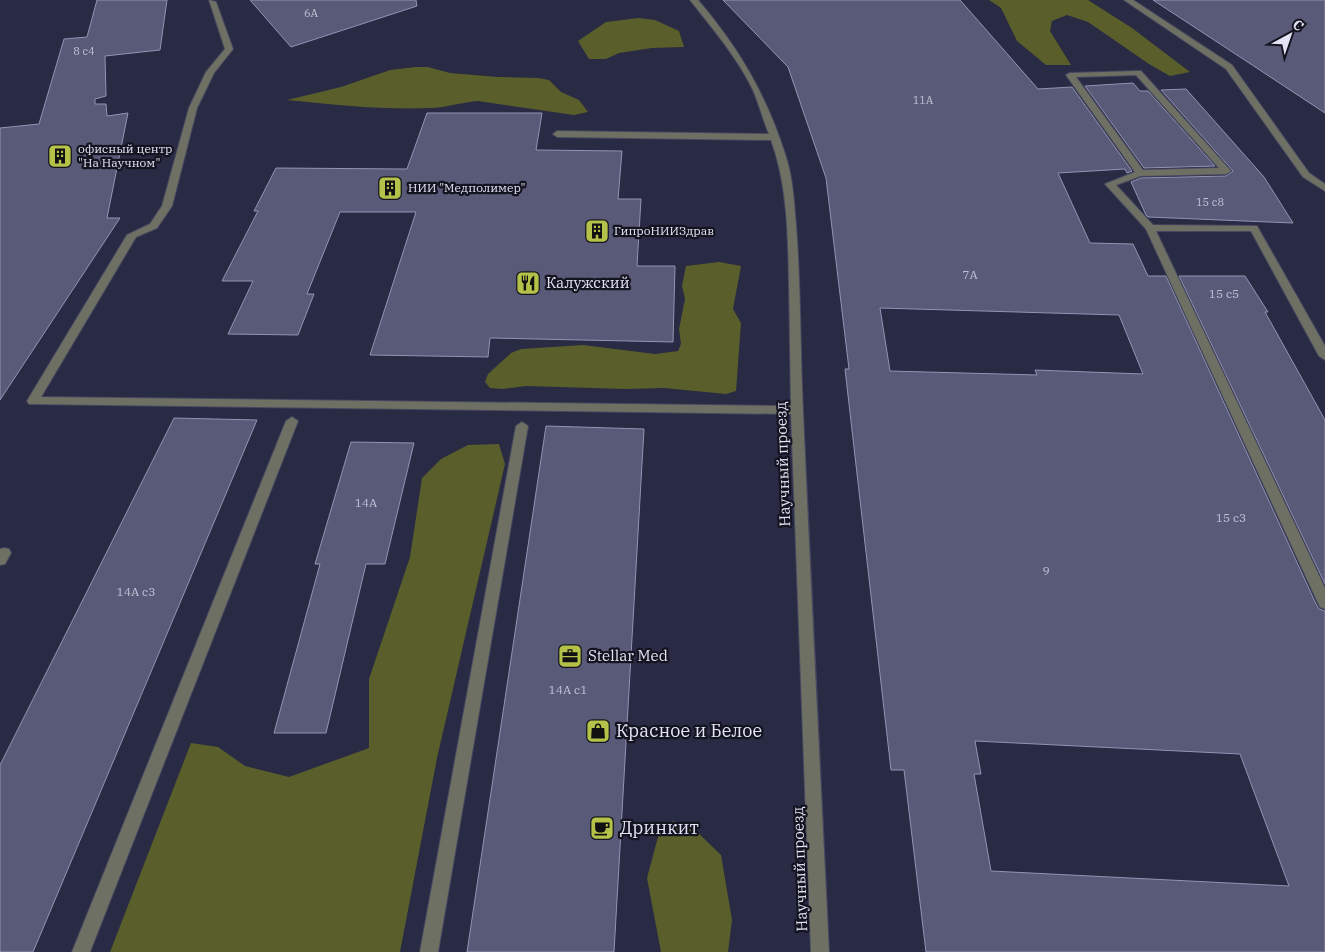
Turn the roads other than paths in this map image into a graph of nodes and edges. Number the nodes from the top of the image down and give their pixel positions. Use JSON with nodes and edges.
{"nodes":[{"id":1,"x":694,"y":0,"type":"edge"},
{"id":2,"x":1128,"y":0,"type":"edge"},
{"id":3,"x":212,"y":2,"type":"dead end"},
{"id":4,"x":557,"y":134,"type":"dead end"},
{"id":5,"x":773,"y":137,"type":"junction"},
{"id":6,"x":1140,"y":173,"type":"junction"},
{"id":7,"x":1325,"y":188,"type":"edge"},
{"id":8,"x":1150,"y":228,"type":"junction"},
{"id":9,"x":1325,"y":356,"type":"edge"},
{"id":10,"x":797,"y":410,"type":"junction"},
{"id":11,"x":292,"y":421,"type":"dead end"},
{"id":12,"x":522,"y":426,"type":"dead end"},
{"id":13,"x":1325,"y":603,"type":"edge"},
{"id":14,"x":81,"y":952,"type":"edge"},
{"id":15,"x":429,"y":952,"type":"edge"},
{"id":16,"x":820,"y":952,"type":"edge"}],
"edges":[{"from":1,"to":5,"type":"street","name":"Научный проезд"},
{"from":2,"to":7,"type":"street"},
{"from":3,"to":10,"type":"street"},
{"from":4,"to":5,"type":"street"},
{"from":5,"to":10,"type":"street","name":"Научный проезд"},
{"from":6,"to":6,"type":"street"},
{"from":6,"to":8,"type":"street"},
{"from":8,"to":9,"type":"street"},
{"from":8,"to":13,"type":"street"},
{"from":10,"to":16,"type":"street","name":"Научный проезд"},
{"from":11,"to":14,"type":"street"},
{"from":12,"to":15,"type":"street"}]}
